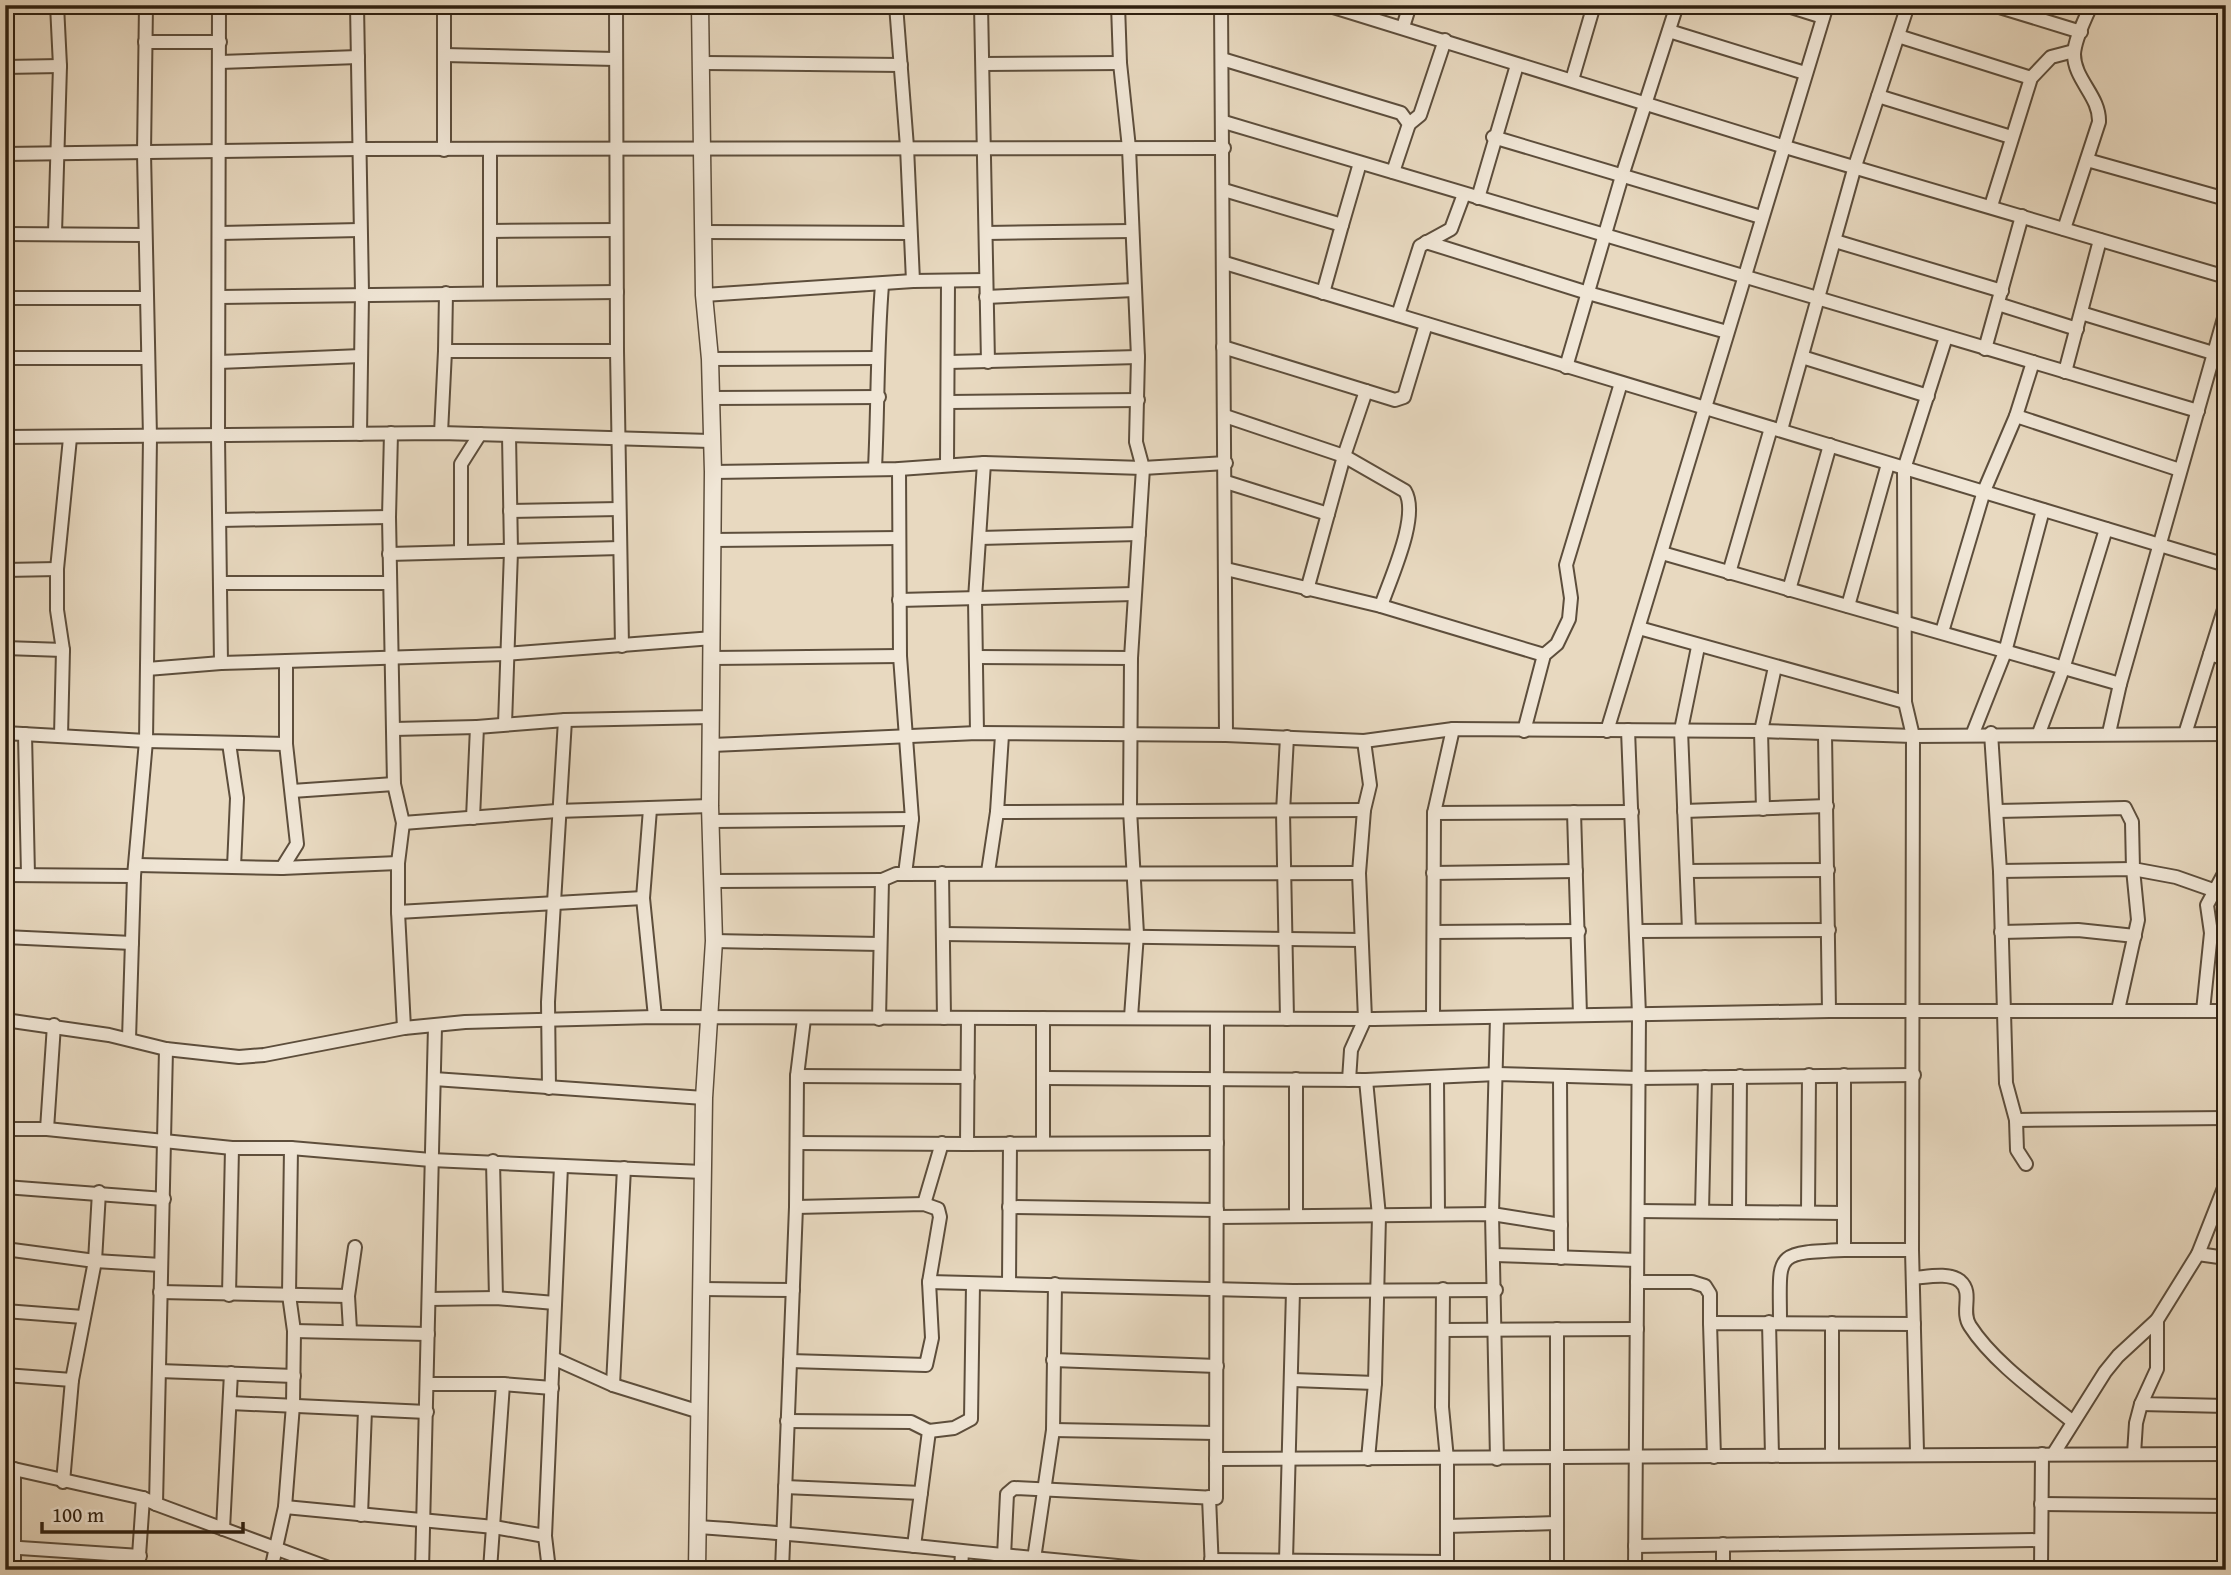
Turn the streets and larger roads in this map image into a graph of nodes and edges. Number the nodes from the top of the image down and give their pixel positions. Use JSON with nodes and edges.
{"nodes":[{"id":1,"x":57,"y":5,"type":"edge"},
{"id":2,"x":146,"y":5,"type":"edge"},
{"id":3,"x":219,"y":5,"type":"edge"},
{"id":4,"x":357,"y":5,"type":"edge"},
{"id":5,"x":444,"y":5,"type":"edge"},
{"id":6,"x":616,"y":5,"type":"edge"},
{"id":7,"x":701,"y":5,"type":"edge"},
{"id":8,"x":895,"y":5,"type":"edge"},
{"id":9,"x":981,"y":5,"type":"edge"},
{"id":10,"x":1118,"y":5,"type":"edge"},
{"id":11,"x":1221,"y":5,"type":"edge"},
{"id":12,"x":1327,"y":5,"type":"edge"},
{"id":13,"x":1410,"y":5,"type":"edge"},
{"id":14,"x":1677,"y":5,"type":"edge"},
{"id":15,"x":1785,"y":5,"type":"edge"},
{"id":16,"x":1908,"y":5,"type":"edge"},
{"id":17,"x":1993,"y":5,"type":"edge"},
{"id":18,"x":2091,"y":5,"type":"edge"},
{"id":19,"x":1589,"y":7,"type":"edge"},
{"id":20,"x":1341,"y":8,"type":"edge"},
{"id":21,"x":1825,"y":11,"type":"edge"},
{"id":22,"x":1403,"y":27,"type":"junction"},
{"id":23,"x":1669,"y":31,"type":"junction"},
{"id":24,"x":2081,"y":32,"type":"junction"},
{"id":25,"x":1898,"y":36,"type":"junction"},
{"id":26,"x":1445,"y":40,"type":"junction"},
{"id":27,"x":145,"y":42,"type":"junction"},
{"id":28,"x":220,"y":42,"type":"junction"},
{"id":29,"x":2074,"y":51,"type":"junction"},
{"id":30,"x":444,"y":55,"type":"junction"},
{"id":31,"x":358,"y":57,"type":"junction"},
{"id":32,"x":615,"y":59,"type":"junction"},
{"id":33,"x":1222,"y":59,"type":"junction"},
{"id":34,"x":220,"y":62,"type":"junction"},
{"id":35,"x":704,"y":63,"type":"junction"},
{"id":36,"x":1120,"y":63,"type":"junction"},
{"id":37,"x":983,"y":64,"type":"junction"},
{"id":38,"x":901,"y":65,"type":"junction"},
{"id":39,"x":1517,"y":65,"type":"junction"},
{"id":40,"x":60,"y":66,"type":"junction"},
{"id":41,"x":5,"y":67,"type":"edge"},
{"id":42,"x":1805,"y":73,"type":"junction"},
{"id":43,"x":2031,"y":78,"type":"junction"},
{"id":44,"x":1572,"y":80,"type":"junction"},
{"id":45,"x":1878,"y":96,"type":"junction"},
{"id":46,"x":1645,"y":103,"type":"junction"},
{"id":47,"x":1224,"y":122,"type":"junction"},
{"id":48,"x":1409,"y":124,"type":"junction"},
{"id":49,"x":1493,"y":137,"type":"junction"},
{"id":50,"x":2011,"y":137,"type":"junction"},
{"id":51,"x":1782,"y":146,"type":"junction"},
{"id":52,"x":907,"y":147,"type":"junction"},
{"id":53,"x":985,"y":147,"type":"junction"},
{"id":54,"x":1129,"y":148,"type":"junction"},
{"id":55,"x":1224,"y":148,"type":"junction"},
{"id":56,"x":359,"y":149,"type":"junction"},
{"id":57,"x":618,"y":149,"type":"junction"},
{"id":58,"x":704,"y":149,"type":"junction"},
{"id":59,"x":444,"y":150,"type":"junction"},
{"id":60,"x":490,"y":150,"type":"junction"},
{"id":61,"x":219,"y":152,"type":"junction"},
{"id":62,"x":144,"y":153,"type":"junction"},
{"id":63,"x":5,"y":154,"type":"edge"},
{"id":64,"x":57,"y":154,"type":"junction"},
{"id":65,"x":2087,"y":160,"type":"junction"},
{"id":66,"x":1360,"y":163,"type":"junction"},
{"id":67,"x":1855,"y":166,"type":"junction"},
{"id":68,"x":1393,"y":172,"type":"junction"},
{"id":69,"x":1622,"y":176,"type":"junction"},
{"id":70,"x":1224,"y":190,"type":"junction"},
{"id":71,"x":1464,"y":194,"type":"junction"},
{"id":72,"x":1478,"y":198,"type":"junction"},
{"id":73,"x":2226,"y":199,"type":"edge"},
{"id":74,"x":1991,"y":206,"type":"junction"},
{"id":75,"x":2022,"y":216,"type":"junction"},
{"id":76,"x":1761,"y":217,"type":"junction"},
{"id":77,"x":1342,"y":225,"type":"junction"},
{"id":78,"x":2064,"y":229,"type":"junction"},
{"id":79,"x":360,"y":230,"type":"junction"},
{"id":80,"x":616,"y":230,"type":"junction"},
{"id":81,"x":490,"y":232,"type":"junction"},
{"id":82,"x":704,"y":232,"type":"junction"},
{"id":83,"x":1131,"y":232,"type":"junction"},
{"id":84,"x":55,"y":233,"type":"junction"},
{"id":85,"x":220,"y":233,"type":"junction"},
{"id":86,"x":910,"y":233,"type":"junction"},
{"id":87,"x":986,"y":233,"type":"junction"},
{"id":88,"x":5,"y":234,"type":"edge"},
{"id":89,"x":1605,"y":234,"type":"junction"},
{"id":90,"x":145,"y":236,"type":"junction"},
{"id":91,"x":2100,"y":240,"type":"junction"},
{"id":92,"x":1426,"y":242,"type":"junction"},
{"id":93,"x":1835,"y":242,"type":"junction"},
{"id":94,"x":1224,"y":263,"type":"junction"},
{"id":95,"x":1744,"y":277,"type":"junction"},
{"id":96,"x":2226,"y":277,"type":"edge"},
{"id":97,"x":986,"y":280,"type":"junction"},
{"id":98,"x":913,"y":281,"type":"junction"},
{"id":99,"x":948,"y":281,"type":"junction"},
{"id":100,"x":883,"y":285,"type":"junction"},
{"id":101,"x":1134,"y":290,"type":"junction"},
{"id":102,"x":2002,"y":291,"type":"junction"},
{"id":103,"x":617,"y":292,"type":"junction"},
{"id":104,"x":362,"y":293,"type":"junction"},
{"id":105,"x":446,"y":293,"type":"junction"},
{"id":106,"x":490,"y":293,"type":"junction"},
{"id":107,"x":1323,"y":293,"type":"junction"},
{"id":108,"x":1588,"y":293,"type":"junction"},
{"id":109,"x":704,"y":295,"type":"junction"},
{"id":110,"x":220,"y":297,"type":"junction"},
{"id":111,"x":986,"y":297,"type":"junction"},
{"id":112,"x":5,"y":298,"type":"edge"},
{"id":113,"x":147,"y":298,"type":"junction"},
{"id":114,"x":1818,"y":299,"type":"junction"},
{"id":115,"x":1998,"y":304,"type":"junction"},
{"id":116,"x":2226,"y":311,"type":"edge"},
{"id":117,"x":2081,"y":313,"type":"junction"},
{"id":118,"x":1398,"y":315,"type":"junction"},
{"id":119,"x":1426,"y":324,"type":"junction"},
{"id":120,"x":2077,"y":329,"type":"junction"},
{"id":121,"x":1727,"y":332,"type":"junction"},
{"id":122,"x":1946,"y":337,"type":"junction"},
{"id":123,"x":1223,"y":347,"type":"junction"},
{"id":124,"x":1985,"y":349,"type":"junction"},
{"id":125,"x":445,"y":351,"type":"junction"},
{"id":126,"x":617,"y":351,"type":"junction"},
{"id":127,"x":2213,"y":354,"type":"junction"},
{"id":128,"x":361,"y":356,"type":"junction"},
{"id":129,"x":1138,"y":357,"type":"junction"},
{"id":130,"x":1802,"y":357,"type":"junction"},
{"id":131,"x":5,"y":358,"type":"edge"},
{"id":132,"x":147,"y":358,"type":"junction"},
{"id":133,"x":876,"y":358,"type":"junction"},
{"id":134,"x":710,"y":359,"type":"junction"},
{"id":135,"x":219,"y":362,"type":"junction"},
{"id":136,"x":949,"y":362,"type":"junction"},
{"id":137,"x":988,"y":362,"type":"junction"},
{"id":138,"x":2033,"y":362,"type":"junction"},
{"id":139,"x":1566,"y":367,"type":"junction"},
{"id":140,"x":2065,"y":372,"type":"junction"},
{"id":141,"x":1621,"y":383,"type":"junction"},
{"id":142,"x":1366,"y":391,"type":"junction"},
{"id":143,"x":1928,"y":396,"type":"junction"},
{"id":144,"x":879,"y":397,"type":"junction"},
{"id":145,"x":711,"y":398,"type":"junction"},
{"id":146,"x":1138,"y":400,"type":"junction"},
{"id":147,"x":949,"y":402,"type":"junction"},
{"id":148,"x":1704,"y":408,"type":"junction"},
{"id":149,"x":2198,"y":411,"type":"junction"},
{"id":150,"x":2016,"y":415,"type":"junction"},
{"id":151,"x":1225,"y":416,"type":"junction"},
{"id":152,"x":1776,"y":429,"type":"junction"},
{"id":153,"x":391,"y":433,"type":"junction"},
{"id":154,"x":441,"y":433,"type":"junction"},
{"id":155,"x":360,"y":434,"type":"junction"},
{"id":156,"x":480,"y":434,"type":"junction"},
{"id":157,"x":509,"y":435,"type":"junction"},
{"id":158,"x":5,"y":437,"type":"edge"},
{"id":159,"x":150,"y":437,"type":"junction"},
{"id":160,"x":218,"y":437,"type":"junction"},
{"id":161,"x":619,"y":437,"type":"junction"},
{"id":162,"x":70,"y":438,"type":"junction"},
{"id":163,"x":710,"y":441,"type":"junction"},
{"id":164,"x":1830,"y":445,"type":"junction"},
{"id":165,"x":1344,"y":456,"type":"junction"},
{"id":166,"x":984,"y":463,"type":"junction"},
{"id":167,"x":1226,"y":463,"type":"junction"},
{"id":168,"x":947,"y":464,"type":"junction"},
{"id":169,"x":1888,"y":464,"type":"junction"},
{"id":170,"x":874,"y":468,"type":"junction"},
{"id":171,"x":1143,"y":468,"type":"junction"},
{"id":172,"x":899,"y":469,"type":"junction"},
{"id":173,"x":1904,"y":469,"type":"junction"},
{"id":174,"x":2180,"y":470,"type":"junction"},
{"id":175,"x":713,"y":471,"type":"junction"},
{"id":176,"x":1226,"y":482,"type":"junction"},
{"id":177,"x":1984,"y":491,"type":"junction"},
{"id":178,"x":619,"y":509,"type":"junction"},
{"id":179,"x":2043,"y":510,"type":"junction"},
{"id":180,"x":510,"y":511,"type":"junction"},
{"id":181,"x":1328,"y":514,"type":"junction"},
{"id":182,"x":389,"y":517,"type":"junction"},
{"id":183,"x":220,"y":520,"type":"junction"},
{"id":184,"x":2106,"y":529,"type":"junction"},
{"id":185,"x":1139,"y":534,"type":"junction"},
{"id":186,"x":899,"y":538,"type":"junction"},
{"id":187,"x":980,"y":538,"type":"junction"},
{"id":188,"x":712,"y":540,"type":"junction"},
{"id":189,"x":2160,"y":544,"type":"junction"},
{"id":190,"x":620,"y":548,"type":"junction"},
{"id":191,"x":511,"y":551,"type":"junction"},
{"id":192,"x":461,"y":552,"type":"junction"},
{"id":193,"x":1662,"y":553,"type":"junction"},
{"id":194,"x":390,"y":554,"type":"junction"},
{"id":195,"x":2226,"y":565,"type":"edge"},
{"id":196,"x":57,"y":569,"type":"junction"},
{"id":197,"x":1226,"y":569,"type":"junction"},
{"id":198,"x":5,"y":570,"type":"edge"},
{"id":199,"x":1729,"y":573,"type":"junction"},
{"id":200,"x":220,"y":583,"type":"junction"},
{"id":201,"x":390,"y":583,"type":"junction"},
{"id":202,"x":1307,"y":590,"type":"junction"},
{"id":203,"x":1789,"y":590,"type":"junction"},
{"id":204,"x":1134,"y":594,"type":"junction"},
{"id":205,"x":975,"y":599,"type":"junction"},
{"id":206,"x":899,"y":600,"type":"junction"},
{"id":207,"x":2226,"y":603,"type":"edge"},
{"id":208,"x":1381,"y":606,"type":"junction"},
{"id":209,"x":1848,"y":606,"type":"junction"},
{"id":210,"x":1905,"y":621,"type":"junction"},
{"id":211,"x":1639,"y":628,"type":"junction"},
{"id":212,"x":1942,"y":632,"type":"junction"},
{"id":213,"x":713,"y":638,"type":"junction"},
{"id":214,"x":622,"y":646,"type":"junction"},
{"id":215,"x":1699,"y":647,"type":"junction"},
{"id":216,"x":5,"y":648,"type":"edge"},
{"id":217,"x":63,"y":650,"type":"junction"},
{"id":218,"x":2005,"y":652,"type":"junction"},
{"id":219,"x":506,"y":654,"type":"junction"},
{"id":220,"x":2210,"y":654,"type":"junction"},
{"id":221,"x":1544,"y":655,"type":"junction"},
{"id":222,"x":900,"y":656,"type":"junction"},
{"id":223,"x":976,"y":657,"type":"junction"},
{"id":224,"x":393,"y":658,"type":"junction"},
{"id":225,"x":712,"y":658,"type":"junction"},
{"id":226,"x":1132,"y":658,"type":"junction"},
{"id":227,"x":2226,"y":659,"type":"edge"},
{"id":228,"x":221,"y":663,"type":"junction"},
{"id":229,"x":286,"y":663,"type":"junction"},
{"id":230,"x":1775,"y":667,"type":"junction"},
{"id":231,"x":147,"y":669,"type":"junction"},
{"id":232,"x":2063,"y":669,"type":"junction"},
{"id":233,"x":2119,"y":684,"type":"junction"},
{"id":234,"x":1905,"y":702,"type":"junction"},
{"id":235,"x":712,"y":717,"type":"junction"},
{"id":236,"x":565,"y":720,"type":"junction"},
{"id":237,"x":505,"y":724,"type":"junction"},
{"id":238,"x":477,"y":727,"type":"junction"},
{"id":239,"x":394,"y":729,"type":"junction"},
{"id":240,"x":1453,"y":729,"type":"junction"},
{"id":241,"x":1606,"y":730,"type":"junction"},
{"id":242,"x":1628,"y":730,"type":"junction"},
{"id":243,"x":1681,"y":730,"type":"junction"},
{"id":244,"x":1761,"y":731,"type":"junction"},
{"id":245,"x":1524,"y":732,"type":"junction"},
{"id":246,"x":5,"y":733,"type":"edge"},
{"id":247,"x":976,"y":733,"type":"junction"},
{"id":248,"x":1973,"y":733,"type":"junction"},
{"id":249,"x":1991,"y":733,"type":"junction"},
{"id":250,"x":2039,"y":733,"type":"junction"},
{"id":251,"x":2109,"y":733,"type":"junction"},
{"id":252,"x":25,"y":734,"type":"junction"},
{"id":253,"x":1825,"y":734,"type":"junction"},
{"id":254,"x":2185,"y":734,"type":"junction"},
{"id":255,"x":2226,"y":734,"type":"edge"},
{"id":256,"x":1226,"y":735,"type":"junction"},
{"id":257,"x":61,"y":736,"type":"junction"},
{"id":258,"x":906,"y":736,"type":"junction"},
{"id":259,"x":1002,"y":736,"type":"junction"},
{"id":260,"x":1131,"y":736,"type":"junction"},
{"id":261,"x":1913,"y":736,"type":"junction"},
{"id":262,"x":1287,"y":737,"type":"junction"},
{"id":263,"x":146,"y":741,"type":"junction"},
{"id":264,"x":1364,"y":741,"type":"junction"},
{"id":265,"x":229,"y":743,"type":"junction"},
{"id":266,"x":286,"y":744,"type":"junction"},
{"id":267,"x":712,"y":745,"type":"junction"},
{"id":268,"x":394,"y":784,"type":"junction"},
{"id":269,"x":292,"y":790,"type":"junction"},
{"id":270,"x":1827,"y":806,"type":"junction"},
{"id":271,"x":650,"y":809,"type":"junction"},
{"id":272,"x":1763,"y":809,"type":"junction"},
{"id":273,"x":1130,"y":810,"type":"junction"},
{"id":274,"x":1364,"y":810,"type":"junction"},
{"id":275,"x":557,"y":811,"type":"junction"},
{"id":276,"x":1684,"y":811,"type":"junction"},
{"id":277,"x":1997,"y":811,"type":"junction"},
{"id":278,"x":997,"y":812,"type":"junction"},
{"id":279,"x":1283,"y":812,"type":"junction"},
{"id":280,"x":1574,"y":812,"type":"junction"},
{"id":281,"x":1632,"y":812,"type":"junction"},
{"id":282,"x":1434,"y":813,"type":"junction"},
{"id":283,"x":711,"y":814,"type":"junction"},
{"id":284,"x":473,"y":818,"type":"junction"},
{"id":285,"x":912,"y":819,"type":"junction"},
{"id":286,"x":403,"y":823,"type":"junction"},
{"id":287,"x":398,"y":863,"type":"junction"},
{"id":288,"x":234,"y":867,"type":"junction"},
{"id":289,"x":282,"y":868,"type":"junction"},
{"id":290,"x":2133,"y":869,"type":"junction"},
{"id":291,"x":1828,"y":870,"type":"junction"},
{"id":292,"x":2226,"y":870,"type":"edge"},
{"id":293,"x":135,"y":871,"type":"junction"},
{"id":294,"x":1576,"y":871,"type":"junction"},
{"id":295,"x":1686,"y":871,"type":"junction"},
{"id":296,"x":2000,"y":871,"type":"junction"},
{"id":297,"x":988,"y":872,"type":"junction"},
{"id":298,"x":1136,"y":872,"type":"junction"},
{"id":299,"x":1286,"y":872,"type":"junction"},
{"id":300,"x":942,"y":873,"type":"junction"},
{"id":301,"x":1359,"y":873,"type":"junction"},
{"id":302,"x":1433,"y":873,"type":"junction"},
{"id":303,"x":905,"y":874,"type":"junction"},
{"id":304,"x":28,"y":875,"type":"junction"},
{"id":305,"x":5,"y":876,"type":"edge"},
{"id":306,"x":882,"y":880,"type":"junction"},
{"id":307,"x":714,"y":881,"type":"junction"},
{"id":308,"x":2213,"y":890,"type":"junction"},
{"id":309,"x":643,"y":898,"type":"junction"},
{"id":310,"x":554,"y":903,"type":"junction"},
{"id":311,"x":398,"y":912,"type":"junction"},
{"id":312,"x":1689,"y":930,"type":"junction"},
{"id":313,"x":1829,"y":930,"type":"junction"},
{"id":314,"x":1579,"y":931,"type":"junction"},
{"id":315,"x":1637,"y":931,"type":"junction"},
{"id":316,"x":1434,"y":932,"type":"junction"},
{"id":317,"x":2001,"y":932,"type":"junction"},
{"id":318,"x":2211,"y":933,"type":"junction"},
{"id":319,"x":2226,"y":933,"type":"edge"},
{"id":320,"x":943,"y":934,"type":"junction"},
{"id":321,"x":1137,"y":934,"type":"junction"},
{"id":322,"x":2135,"y":936,"type":"junction"},
{"id":323,"x":5,"y":937,"type":"edge"},
{"id":324,"x":1286,"y":940,"type":"junction"},
{"id":325,"x":1361,"y":940,"type":"junction"},
{"id":326,"x":714,"y":941,"type":"junction"},
{"id":327,"x":132,"y":943,"type":"junction"},
{"id":328,"x":880,"y":944,"type":"junction"},
{"id":329,"x":2001,"y":1010,"type":"junction"},
{"id":330,"x":2118,"y":1010,"type":"junction"},
{"id":331,"x":1914,"y":1011,"type":"junction"},
{"id":332,"x":1829,"y":1012,"type":"junction"},
{"id":333,"x":2203,"y":1012,"type":"junction"},
{"id":334,"x":2226,"y":1012,"type":"edge"},
{"id":335,"x":1639,"y":1014,"type":"junction"},
{"id":336,"x":1580,"y":1015,"type":"junction"},
{"id":337,"x":655,"y":1017,"type":"junction"},
{"id":338,"x":710,"y":1017,"type":"junction"},
{"id":339,"x":1131,"y":1017,"type":"junction"},
{"id":340,"x":1433,"y":1017,"type":"junction"},
{"id":341,"x":1497,"y":1017,"type":"junction"},
{"id":342,"x":944,"y":1018,"type":"junction"},
{"id":343,"x":968,"y":1018,"type":"junction"},
{"id":344,"x":1043,"y":1018,"type":"junction"},
{"id":345,"x":804,"y":1019,"type":"junction"},
{"id":346,"x":879,"y":1019,"type":"junction"},
{"id":347,"x":1217,"y":1019,"type":"junction"},
{"id":348,"x":1287,"y":1019,"type":"junction"},
{"id":349,"x":1364,"y":1019,"type":"junction"},
{"id":350,"x":5,"y":1020,"type":"edge"},
{"id":351,"x":550,"y":1020,"type":"junction"},
{"id":352,"x":54,"y":1026,"type":"junction"},
{"id":353,"x":435,"y":1026,"type":"junction"},
{"id":354,"x":404,"y":1028,"type":"junction"},
{"id":355,"x":129,"y":1039,"type":"junction"},
{"id":356,"x":166,"y":1049,"type":"junction"},
{"id":357,"x":1497,"y":1074,"type":"junction"},
{"id":358,"x":1914,"y":1074,"type":"junction"},
{"id":359,"x":1810,"y":1075,"type":"junction"},
{"id":360,"x":1844,"y":1075,"type":"junction"},
{"id":361,"x":797,"y":1076,"type":"junction"},
{"id":362,"x":1740,"y":1076,"type":"junction"},
{"id":363,"x":968,"y":1077,"type":"junction"},
{"id":364,"x":1217,"y":1077,"type":"junction"},
{"id":365,"x":1560,"y":1077,"type":"junction"},
{"id":366,"x":1705,"y":1077,"type":"junction"},
{"id":367,"x":1045,"y":1078,"type":"junction"},
{"id":368,"x":1638,"y":1078,"type":"junction"},
{"id":369,"x":434,"y":1079,"type":"junction"},
{"id":370,"x":1296,"y":1079,"type":"junction"},
{"id":371,"x":1437,"y":1079,"type":"junction"},
{"id":372,"x":1349,"y":1080,"type":"junction"},
{"id":373,"x":1366,"y":1080,"type":"junction"},
{"id":374,"x":549,"y":1088,"type":"junction"},
{"id":375,"x":704,"y":1098,"type":"junction"},
{"id":376,"x":2226,"y":1118,"type":"edge"},
{"id":377,"x":2016,"y":1120,"type":"junction"},
{"id":378,"x":5,"y":1129,"type":"edge"},
{"id":379,"x":47,"y":1129,"type":"junction"},
{"id":380,"x":164,"y":1142,"type":"junction"},
{"id":381,"x":1043,"y":1142,"type":"junction"},
{"id":382,"x":797,"y":1143,"type":"junction"},
{"id":383,"x":942,"y":1143,"type":"junction"},
{"id":384,"x":1010,"y":1143,"type":"junction"},
{"id":385,"x":1217,"y":1143,"type":"junction"},
{"id":386,"x":967,"y":1144,"type":"junction"},
{"id":387,"x":232,"y":1148,"type":"junction"},
{"id":388,"x":291,"y":1148,"type":"junction"},
{"id":389,"x":431,"y":1160,"type":"junction"},
{"id":390,"x":494,"y":1161,"type":"junction"},
{"id":391,"x":2026,"y":1164,"type":"dead end"},
{"id":392,"x":561,"y":1166,"type":"junction"},
{"id":393,"x":624,"y":1168,"type":"junction"},
{"id":394,"x":703,"y":1172,"type":"junction"},
{"id":395,"x":2226,"y":1184,"type":"edge"},
{"id":396,"x":5,"y":1187,"type":"edge"},
{"id":397,"x":99,"y":1192,"type":"junction"},
{"id":398,"x":163,"y":1199,"type":"junction"},
{"id":399,"x":924,"y":1204,"type":"junction"},
{"id":400,"x":796,"y":1207,"type":"junction"},
{"id":401,"x":1009,"y":1207,"type":"junction"},
{"id":402,"x":1638,"y":1211,"type":"junction"},
{"id":403,"x":1702,"y":1211,"type":"junction"},
{"id":404,"x":1739,"y":1211,"type":"junction"},
{"id":405,"x":1808,"y":1212,"type":"junction"},
{"id":406,"x":1217,"y":1213,"type":"junction"},
{"id":407,"x":1844,"y":1213,"type":"junction"},
{"id":408,"x":1438,"y":1214,"type":"junction"},
{"id":409,"x":1492,"y":1214,"type":"junction"},
{"id":410,"x":1296,"y":1216,"type":"junction"},
{"id":411,"x":1379,"y":1216,"type":"junction"},
{"id":412,"x":1561,"y":1225,"type":"junction"},
{"id":413,"x":355,"y":1247,"type":"dead end"},
{"id":414,"x":5,"y":1249,"type":"edge"},
{"id":415,"x":1844,"y":1250,"type":"junction"},
{"id":416,"x":1912,"y":1250,"type":"junction"},
{"id":417,"x":2198,"y":1254,"type":"junction"},
{"id":418,"x":1495,"y":1255,"type":"junction"},
{"id":419,"x":1561,"y":1258,"type":"junction"},
{"id":420,"x":2226,"y":1258,"type":"edge"},
{"id":421,"x":1637,"y":1260,"type":"junction"},
{"id":422,"x":95,"y":1261,"type":"junction"},
{"id":423,"x":161,"y":1265,"type":"junction"},
{"id":424,"x":1913,"y":1278,"type":"junction"},
{"id":425,"x":929,"y":1282,"type":"junction"},
{"id":426,"x":1637,"y":1282,"type":"junction"},
{"id":427,"x":973,"y":1284,"type":"junction"},
{"id":428,"x":1009,"y":1284,"type":"junction"},
{"id":429,"x":1055,"y":1284,"type":"junction"},
{"id":430,"x":1217,"y":1288,"type":"junction"},
{"id":431,"x":702,"y":1289,"type":"junction"},
{"id":432,"x":1443,"y":1289,"type":"junction"},
{"id":433,"x":793,"y":1290,"type":"junction"},
{"id":434,"x":1293,"y":1290,"type":"junction"},
{"id":435,"x":1377,"y":1290,"type":"junction"},
{"id":436,"x":1496,"y":1290,"type":"junction"},
{"id":437,"x":160,"y":1292,"type":"junction"},
{"id":438,"x":229,"y":1295,"type":"junction"},
{"id":439,"x":289,"y":1295,"type":"junction"},
{"id":440,"x":348,"y":1296,"type":"junction"},
{"id":441,"x":496,"y":1298,"type":"junction"},
{"id":442,"x":429,"y":1299,"type":"junction"},
{"id":443,"x":555,"y":1303,"type":"junction"},
{"id":444,"x":5,"y":1311,"type":"edge"},
{"id":445,"x":83,"y":1317,"type":"junction"},
{"id":446,"x":2157,"y":1320,"type":"junction"},
{"id":447,"x":1774,"y":1322,"type":"junction"},
{"id":448,"x":1710,"y":1323,"type":"junction"},
{"id":449,"x":1832,"y":1323,"type":"junction"},
{"id":450,"x":1914,"y":1324,"type":"junction"},
{"id":451,"x":1557,"y":1329,"type":"junction"},
{"id":452,"x":1637,"y":1329,"type":"junction"},
{"id":453,"x":350,"y":1330,"type":"junction"},
{"id":454,"x":1443,"y":1330,"type":"junction"},
{"id":455,"x":1496,"y":1330,"type":"junction"},
{"id":456,"x":294,"y":1331,"type":"junction"},
{"id":457,"x":428,"y":1334,"type":"junction"},
{"id":458,"x":555,"y":1359,"type":"junction"},
{"id":459,"x":1052,"y":1360,"type":"junction"},
{"id":460,"x":790,"y":1361,"type":"junction"},
{"id":461,"x":1217,"y":1366,"type":"junction"},
{"id":462,"x":159,"y":1371,"type":"junction"},
{"id":463,"x":230,"y":1373,"type":"junction"},
{"id":464,"x":5,"y":1376,"type":"edge"},
{"id":465,"x":294,"y":1376,"type":"junction"},
{"id":466,"x":72,"y":1380,"type":"junction"},
{"id":467,"x":1293,"y":1380,"type":"junction"},
{"id":468,"x":1375,"y":1383,"type":"junction"},
{"id":469,"x":428,"y":1384,"type":"junction"},
{"id":470,"x":503,"y":1384,"type":"junction"},
{"id":471,"x":613,"y":1385,"type":"junction"},
{"id":472,"x":552,"y":1388,"type":"junction"},
{"id":473,"x":230,"y":1402,"type":"junction"},
{"id":474,"x":2141,"y":1404,"type":"junction"},
{"id":475,"x":293,"y":1405,"type":"junction"},
{"id":476,"x":2226,"y":1406,"type":"edge"},
{"id":477,"x":365,"y":1410,"type":"junction"},
{"id":478,"x":427,"y":1412,"type":"junction"},
{"id":479,"x":700,"y":1412,"type":"junction"},
{"id":480,"x":787,"y":1421,"type":"junction"},
{"id":481,"x":2073,"y":1422,"type":"junction"},
{"id":482,"x":1053,"y":1430,"type":"junction"},
{"id":483,"x":929,"y":1431,"type":"junction"},
{"id":484,"x":1216,"y":1433,"type":"junction"},
{"id":485,"x":1917,"y":1452,"type":"junction"},
{"id":486,"x":1832,"y":1454,"type":"junction"},
{"id":487,"x":2048,"y":1454,"type":"junction"},
{"id":488,"x":2134,"y":1454,"type":"junction"},
{"id":489,"x":2226,"y":1454,"type":"edge"},
{"id":490,"x":1772,"y":1456,"type":"junction"},
{"id":491,"x":1714,"y":1457,"type":"junction"},
{"id":492,"x":1557,"y":1458,"type":"junction"},
{"id":493,"x":1216,"y":1459,"type":"junction"},
{"id":494,"x":1289,"y":1459,"type":"junction"},
{"id":495,"x":1368,"y":1459,"type":"junction"},
{"id":496,"x":1447,"y":1459,"type":"junction"},
{"id":497,"x":1497,"y":1459,"type":"junction"},
{"id":498,"x":1636,"y":1459,"type":"junction"},
{"id":499,"x":10,"y":1469,"type":"edge"},
{"id":500,"x":63,"y":1482,"type":"junction"},
{"id":501,"x":785,"y":1487,"type":"junction"},
{"id":502,"x":1043,"y":1487,"type":"junction"},
{"id":503,"x":921,"y":1493,"type":"junction"},
{"id":504,"x":1209,"y":1497,"type":"junction"},
{"id":505,"x":143,"y":1498,"type":"junction"},
{"id":506,"x":156,"y":1504,"type":"junction"},
{"id":507,"x":2041,"y":1504,"type":"junction"},
{"id":508,"x":2226,"y":1506,"type":"edge"},
{"id":509,"x":285,"y":1507,"type":"junction"},
{"id":510,"x":361,"y":1515,"type":"junction"},
{"id":511,"x":424,"y":1522,"type":"junction"},
{"id":512,"x":1557,"y":1523,"type":"junction"},
{"id":513,"x":1447,"y":1526,"type":"junction"},
{"id":514,"x":494,"y":1527,"type":"junction"},
{"id":515,"x":698,"y":1527,"type":"junction"},
{"id":516,"x":223,"y":1530,"type":"junction"},
{"id":517,"x":784,"y":1532,"type":"junction"},
{"id":518,"x":545,"y":1536,"type":"junction"},
{"id":519,"x":2041,"y":1540,"type":"junction"},
{"id":520,"x":1723,"y":1544,"type":"junction"},
{"id":521,"x":914,"y":1546,"type":"junction"},
{"id":522,"x":1635,"y":1546,"type":"junction"},
{"id":523,"x":10,"y":1548,"type":"edge"},
{"id":524,"x":276,"y":1549,"type":"junction"},
{"id":525,"x":962,"y":1552,"type":"junction"},
{"id":526,"x":1004,"y":1556,"type":"junction"},
{"id":527,"x":1286,"y":1560,"type":"junction"},
{"id":528,"x":139,"y":1563,"type":"edge"},
{"id":529,"x":1039,"y":1563,"type":"edge"},
{"id":530,"x":1211,"y":1565,"type":"edge"},
{"id":531,"x":1304,"y":1565,"type":"edge"},
{"id":532,"x":1447,"y":1566,"type":"edge"},
{"id":533,"x":15,"y":1570,"type":"edge"},
{"id":534,"x":271,"y":1570,"type":"edge"},
{"id":535,"x":334,"y":1570,"type":"edge"},
{"id":536,"x":422,"y":1570,"type":"edge"},
{"id":537,"x":490,"y":1570,"type":"edge"},
{"id":538,"x":549,"y":1570,"type":"edge"},
{"id":539,"x":697,"y":1570,"type":"edge"},
{"id":540,"x":782,"y":1570,"type":"edge"},
{"id":541,"x":961,"y":1570,"type":"edge"},
{"id":542,"x":1167,"y":1570,"type":"edge"},
{"id":543,"x":1557,"y":1570,"type":"edge"},
{"id":544,"x":1634,"y":1570,"type":"edge"},
{"id":545,"x":1723,"y":1570,"type":"edge"},
{"id":546,"x":2041,"y":1570,"type":"edge"}],
"edges":[{"from":1,"to":40,"type":"street"},
{"from":2,"to":27,"type":"street"},
{"from":3,"to":28,"type":"street"},
{"from":4,"to":31,"type":"street"},
{"from":5,"to":30,"type":"street"},
{"from":6,"to":32,"type":"street"},
{"from":7,"to":35,"type":"street"},
{"from":8,"to":38,"type":"street"},
{"from":9,"to":37,"type":"street"},
{"from":10,"to":36,"type":"street"},
{"from":11,"to":33,"type":"street"},
{"from":12,"to":20,"type":"street"},
{"from":13,"to":22,"type":"street"},
{"from":14,"to":23,"type":"street"},
{"from":15,"to":21,"type":"street"},
{"from":16,"to":25,"type":"street"},
{"from":17,"to":24,"type":"street"},
{"from":18,"to":24,"type":"street"},
{"from":19,"to":44,"type":"street"},
{"from":20,"to":22,"type":"street"},
{"from":21,"to":42,"type":"street"},
{"from":22,"to":26,"type":"street"},
{"from":23,"to":42,"type":"street"},
{"from":23,"to":46,"type":"street"},
{"from":24,"to":29,"type":"street"},
{"from":25,"to":43,"type":"street"},
{"from":25,"to":45,"type":"street"},
{"from":26,"to":39,"type":"street"},
{"from":26,"to":48,"type":"street"},
{"from":27,"to":28,"type":"street"},
{"from":27,"to":62,"type":"street"},
{"from":28,"to":34,"type":"street"},
{"from":29,"to":43,"type":"street"},
{"from":29,"to":65,"type":"street"},
{"from":30,"to":32,"type":"street"},
{"from":30,"to":59,"type":"street"},
{"from":31,"to":34,"type":"street"},
{"from":31,"to":56,"type":"street"},
{"from":32,"to":57,"type":"street"},
{"from":33,"to":47,"type":"street"},
{"from":33,"to":48,"type":"street"},
{"from":34,"to":61,"type":"street"},
{"from":35,"to":38,"type":"street"},
{"from":35,"to":58,"type":"street"},
{"from":36,"to":37,"type":"street"},
{"from":36,"to":54,"type":"street"},
{"from":37,"to":53,"type":"street"},
{"from":38,"to":52,"type":"street"},
{"from":39,"to":44,"type":"street"},
{"from":39,"to":49,"type":"street"},
{"from":40,"to":41,"type":"street"},
{"from":40,"to":64,"type":"street"},
{"from":42,"to":51,"type":"street"},
{"from":43,"to":50,"type":"street"},
{"from":44,"to":46,"type":"street"},
{"from":45,"to":50,"type":"street"},
{"from":45,"to":67,"type":"street"},
{"from":46,"to":51,"type":"street"},
{"from":46,"to":69,"type":"street"},
{"from":47,"to":55,"type":"street"},
{"from":47,"to":66,"type":"street"},
{"from":48,"to":68,"type":"street"},
{"from":49,"to":69,"type":"street"},
{"from":49,"to":72,"type":"street"},
{"from":50,"to":74,"type":"street"},
{"from":51,"to":67,"type":"street"},
{"from":51,"to":76,"type":"street"},
{"from":52,"to":53,"type":"street"},
{"from":52,"to":58,"type":"street"},
{"from":52,"to":86,"type":"street"},
{"from":53,"to":54,"type":"street"},
{"from":53,"to":87,"type":"street"},
{"from":54,"to":55,"type":"street"},
{"from":54,"to":83,"type":"street"},
{"from":55,"to":70,"type":"street"},
{"from":56,"to":59,"type":"street"},
{"from":56,"to":61,"type":"street"},
{"from":56,"to":79,"type":"street"},
{"from":57,"to":58,"type":"street"},
{"from":57,"to":60,"type":"street"},
{"from":57,"to":80,"type":"street"},
{"from":58,"to":82,"type":"street"},
{"from":59,"to":60,"type":"street"},
{"from":60,"to":81,"type":"street"},
{"from":61,"to":62,"type":"street"},
{"from":61,"to":85,"type":"street"},
{"from":62,"to":64,"type":"street"},
{"from":62,"to":90,"type":"street"},
{"from":63,"to":64,"type":"street"},
{"from":64,"to":84,"type":"street"},
{"from":65,"to":73,"type":"street"},
{"from":65,"to":78,"type":"street"},
{"from":66,"to":68,"type":"street"},
{"from":66,"to":77,"type":"street"},
{"from":67,"to":74,"type":"street"},
{"from":67,"to":93,"type":"street"},
{"from":68,"to":71,"type":"street"},
{"from":69,"to":76,"type":"street"},
{"from":69,"to":89,"type":"street"},
{"from":70,"to":77,"type":"street"},
{"from":70,"to":94,"type":"street"},
{"from":71,"to":72,"type":"street"},
{"from":71,"to":92,"type":"street"},
{"from":72,"to":89,"type":"street"},
{"from":74,"to":75,"type":"street"},
{"from":75,"to":78,"type":"street"},
{"from":75,"to":102,"type":"street"},
{"from":76,"to":95,"type":"street"},
{"from":77,"to":107,"type":"street"},
{"from":78,"to":91,"type":"street"},
{"from":79,"to":85,"type":"street"},
{"from":79,"to":104,"type":"street"},
{"from":80,"to":81,"type":"street"},
{"from":80,"to":103,"type":"street"},
{"from":81,"to":106,"type":"street"},
{"from":82,"to":86,"type":"street"},
{"from":82,"to":109,"type":"street"},
{"from":83,"to":87,"type":"street"},
{"from":83,"to":101,"type":"street"},
{"from":84,"to":88,"type":"street"},
{"from":84,"to":90,"type":"street"},
{"from":85,"to":110,"type":"street"},
{"from":86,"to":98,"type":"street"},
{"from":87,"to":97,"type":"street"},
{"from":89,"to":95,"type":"street"},
{"from":89,"to":108,"type":"street"},
{"from":90,"to":113,"type":"street"},
{"from":91,"to":96,"type":"street"},
{"from":91,"to":117,"type":"street"},
{"from":92,"to":108,"type":"street"},
{"from":92,"to":118,"type":"street"},
{"from":93,"to":102,"type":"street"},
{"from":93,"to":114,"type":"street"},
{"from":94,"to":107,"type":"street"},
{"from":94,"to":123,"type":"street"},
{"from":95,"to":114,"type":"street"},
{"from":95,"to":121,"type":"street"},
{"from":97,"to":99,"type":"street"},
{"from":97,"to":111,"type":"street"},
{"from":98,"to":99,"type":"street"},
{"from":98,"to":100,"type":"street"},
{"from":99,"to":136,"type":"street"},
{"from":100,"to":109,"type":"street"},
{"from":100,"to":133,"type":"street"},
{"from":101,"to":111,"type":"street"},
{"from":101,"to":129,"type":"street"},
{"from":102,"to":115,"type":"street"},
{"from":103,"to":106,"type":"street"},
{"from":103,"to":126,"type":"street"},
{"from":104,"to":105,"type":"street"},
{"from":104,"to":110,"type":"street"},
{"from":104,"to":128,"type":"street"},
{"from":105,"to":106,"type":"street"},
{"from":105,"to":125,"type":"street"},
{"from":107,"to":118,"type":"street"},
{"from":108,"to":121,"type":"street"},
{"from":108,"to":139,"type":"street"},
{"from":109,"to":134,"type":"street"},
{"from":110,"to":135,"type":"street"},
{"from":111,"to":137,"type":"street"},
{"from":112,"to":113,"type":"street"},
{"from":113,"to":132,"type":"street"},
{"from":114,"to":122,"type":"street"},
{"from":114,"to":130,"type":"street"},
{"from":115,"to":120,"type":"street"},
{"from":115,"to":124,"type":"street"},
{"from":116,"to":127,"type":"street"},
{"from":117,"to":120,"type":"street"},
{"from":117,"to":127,"type":"street"},
{"from":118,"to":119,"type":"street"},
{"from":119,"to":139,"type":"street"},
{"from":119,"to":142,"type":"street"},
{"from":120,"to":140,"type":"street"},
{"from":121,"to":148,"type":"street"},
{"from":122,"to":124,"type":"street"},
{"from":122,"to":143,"type":"street"},
{"from":123,"to":142,"type":"street"},
{"from":123,"to":151,"type":"street"},
{"from":124,"to":138,"type":"street"},
{"from":125,"to":126,"type":"street"},
{"from":125,"to":154,"type":"street"},
{"from":126,"to":161,"type":"street"},
{"from":127,"to":149,"type":"street"},
{"from":128,"to":135,"type":"street"},
{"from":128,"to":155,"type":"street"},
{"from":129,"to":137,"type":"street"},
{"from":129,"to":146,"type":"street"},
{"from":130,"to":143,"type":"street"},
{"from":130,"to":152,"type":"street"},
{"from":131,"to":132,"type":"street"},
{"from":132,"to":159,"type":"street"},
{"from":133,"to":134,"type":"street"},
{"from":133,"to":144,"type":"street"},
{"from":134,"to":145,"type":"street"},
{"from":135,"to":160,"type":"street"},
{"from":136,"to":137,"type":"street"},
{"from":136,"to":147,"type":"street"},
{"from":138,"to":140,"type":"street"},
{"from":138,"to":150,"type":"street"},
{"from":139,"to":141,"type":"street"},
{"from":140,"to":149,"type":"street"},
{"from":141,"to":148,"type":"street"},
{"from":141,"to":221,"type":"street"},
{"from":142,"to":165,"type":"street"},
{"from":143,"to":173,"type":"street"},
{"from":144,"to":145,"type":"street"},
{"from":144,"to":170,"type":"street"},
{"from":145,"to":163,"type":"street"},
{"from":146,"to":147,"type":"street"},
{"from":146,"to":171,"type":"street"},
{"from":147,"to":168,"type":"street"},
{"from":148,"to":152,"type":"street"},
{"from":148,"to":193,"type":"street"},
{"from":149,"to":174,"type":"street"},
{"from":150,"to":174,"type":"street"},
{"from":150,"to":177,"type":"street"},
{"from":151,"to":165,"type":"street"},
{"from":151,"to":167,"type":"street"},
{"from":152,"to":164,"type":"street"},
{"from":152,"to":199,"type":"street"},
{"from":153,"to":154,"type":"street"},
{"from":153,"to":155,"type":"street"},
{"from":153,"to":182,"type":"street"},
{"from":154,"to":156,"type":"street"},
{"from":155,"to":160,"type":"street"},
{"from":156,"to":157,"type":"street"},
{"from":156,"to":192,"type":"street"},
{"from":157,"to":161,"type":"street"},
{"from":157,"to":180,"type":"street"},
{"from":158,"to":162,"type":"street"},
{"from":159,"to":160,"type":"street"},
{"from":159,"to":162,"type":"street"},
{"from":159,"to":231,"type":"street"},
{"from":160,"to":183,"type":"street"},
{"from":161,"to":163,"type":"street"},
{"from":161,"to":178,"type":"street"},
{"from":162,"to":196,"type":"street"},
{"from":163,"to":175,"type":"street"},
{"from":164,"to":169,"type":"street"},
{"from":164,"to":203,"type":"street"},
{"from":165,"to":181,"type":"street"},
{"from":165,"to":208,"type":"street"},
{"from":166,"to":168,"type":"street"},
{"from":166,"to":171,"type":"street"},
{"from":166,"to":187,"type":"street"},
{"from":167,"to":171,"type":"street"},
{"from":167,"to":176,"type":"street"},
{"from":168,"to":172,"type":"street"},
{"from":169,"to":173,"type":"street"},
{"from":169,"to":209,"type":"street"},
{"from":170,"to":172,"type":"street"},
{"from":170,"to":175,"type":"street"},
{"from":171,"to":185,"type":"street"},
{"from":172,"to":186,"type":"street"},
{"from":173,"to":177,"type":"street"},
{"from":173,"to":210,"type":"street"},
{"from":174,"to":189,"type":"street"},
{"from":175,"to":188,"type":"street"},
{"from":176,"to":181,"type":"street"},
{"from":176,"to":197,"type":"street"},
{"from":177,"to":179,"type":"street"},
{"from":177,"to":212,"type":"street"},
{"from":178,"to":180,"type":"street"},
{"from":178,"to":190,"type":"street"},
{"from":179,"to":184,"type":"street"},
{"from":179,"to":218,"type":"street"},
{"from":180,"to":191,"type":"street"},
{"from":181,"to":202,"type":"street"},
{"from":182,"to":183,"type":"street"},
{"from":182,"to":194,"type":"street"},
{"from":183,"to":200,"type":"street"},
{"from":184,"to":189,"type":"street"},
{"from":184,"to":232,"type":"street"},
{"from":185,"to":187,"type":"street"},
{"from":185,"to":204,"type":"street"},
{"from":186,"to":188,"type":"street"},
{"from":186,"to":206,"type":"street"},
{"from":187,"to":205,"type":"street"},
{"from":188,"to":213,"type":"street"},
{"from":189,"to":195,"type":"street"},
{"from":189,"to":233,"type":"street"},
{"from":190,"to":191,"type":"street"},
{"from":190,"to":214,"type":"street"},
{"from":191,"to":192,"type":"street"},
{"from":191,"to":219,"type":"street"},
{"from":192,"to":194,"type":"street"},
{"from":193,"to":199,"type":"street"},
{"from":193,"to":211,"type":"street"},
{"from":194,"to":201,"type":"street"},
{"from":196,"to":198,"type":"street"},
{"from":196,"to":217,"type":"street"},
{"from":197,"to":202,"type":"street"},
{"from":197,"to":256,"type":"street"},
{"from":199,"to":203,"type":"street"},
{"from":200,"to":201,"type":"street"},
{"from":200,"to":228,"type":"street"},
{"from":201,"to":224,"type":"street"},
{"from":202,"to":208,"type":"street"},
{"from":203,"to":209,"type":"street"},
{"from":204,"to":205,"type":"street"},
{"from":204,"to":226,"type":"street"},
{"from":205,"to":206,"type":"street"},
{"from":205,"to":223,"type":"street"},
{"from":206,"to":222,"type":"street"},
{"from":207,"to":220,"type":"street"},
{"from":208,"to":221,"type":"street"},
{"from":209,"to":210,"type":"street"},
{"from":210,"to":212,"type":"street"},
{"from":210,"to":234,"type":"street"},
{"from":211,"to":215,"type":"street"},
{"from":211,"to":241,"type":"street"},
{"from":212,"to":218,"type":"street"},
{"from":213,"to":214,"type":"street"},
{"from":213,"to":225,"type":"street"},
{"from":214,"to":219,"type":"street"},
{"from":215,"to":230,"type":"street"},
{"from":215,"to":243,"type":"street"},
{"from":216,"to":217,"type":"street"},
{"from":217,"to":257,"type":"street"},
{"from":218,"to":232,"type":"street"},
{"from":218,"to":248,"type":"street"},
{"from":219,"to":224,"type":"street"},
{"from":219,"to":237,"type":"street"},
{"from":220,"to":227,"type":"street"},
{"from":220,"to":254,"type":"street"},
{"from":221,"to":245,"type":"street"},
{"from":222,"to":225,"type":"street"},
{"from":222,"to":258,"type":"street"},
{"from":223,"to":226,"type":"street"},
{"from":223,"to":247,"type":"street"},
{"from":224,"to":229,"type":"street"},
{"from":224,"to":239,"type":"street"},
{"from":225,"to":235,"type":"street"},
{"from":226,"to":260,"type":"street"},
{"from":228,"to":229,"type":"street"},
{"from":228,"to":231,"type":"street"},
{"from":229,"to":266,"type":"street"},
{"from":230,"to":234,"type":"street"},
{"from":230,"to":244,"type":"street"},
{"from":231,"to":263,"type":"street"},
{"from":232,"to":233,"type":"street"},
{"from":232,"to":250,"type":"street"},
{"from":233,"to":251,"type":"street"},
{"from":234,"to":261,"type":"street"},
{"from":235,"to":236,"type":"street"},
{"from":235,"to":267,"type":"street"},
{"from":236,"to":237,"type":"street"},
{"from":236,"to":275,"type":"street"},
{"from":237,"to":238,"type":"street"},
{"from":238,"to":239,"type":"street"},
{"from":238,"to":284,"type":"street"},
{"from":239,"to":268,"type":"street"},
{"from":240,"to":245,"type":"street"},
{"from":240,"to":264,"type":"street"},
{"from":240,"to":282,"type":"street"},
{"from":241,"to":242,"type":"street"},
{"from":241,"to":245,"type":"street"},
{"from":242,"to":243,"type":"street"},
{"from":242,"to":281,"type":"street"},
{"from":243,"to":244,"type":"street"},
{"from":243,"to":276,"type":"street"},
{"from":244,"to":253,"type":"street"},
{"from":244,"to":272,"type":"street"},
{"from":246,"to":252,"type":"street"},
{"from":247,"to":258,"type":"street"},
{"from":247,"to":259,"type":"street"},
{"from":248,"to":249,"type":"street"},
{"from":248,"to":261,"type":"street"},
{"from":249,"to":250,"type":"street"},
{"from":249,"to":277,"type":"street"},
{"from":250,"to":251,"type":"street"},
{"from":251,"to":254,"type":"street"},
{"from":252,"to":257,"type":"street"},
{"from":252,"to":304,"type":"street"},
{"from":253,"to":261,"type":"street"},
{"from":253,"to":270,"type":"street"},
{"from":254,"to":255,"type":"street"},
{"from":256,"to":260,"type":"street"},
{"from":256,"to":262,"type":"street"},
{"from":257,"to":263,"type":"street"},
{"from":258,"to":267,"type":"street"},
{"from":258,"to":285,"type":"street"},
{"from":259,"to":260,"type":"street"},
{"from":259,"to":278,"type":"street"},
{"from":260,"to":273,"type":"street"},
{"from":261,"to":331,"type":"street"},
{"from":262,"to":264,"type":"street"},
{"from":262,"to":279,"type":"street"},
{"from":263,"to":265,"type":"street"},
{"from":263,"to":293,"type":"street"},
{"from":264,"to":274,"type":"street"},
{"from":265,"to":266,"type":"street"},
{"from":265,"to":288,"type":"street"},
{"from":266,"to":269,"type":"street"},
{"from":267,"to":283,"type":"street"},
{"from":268,"to":269,"type":"street"},
{"from":268,"to":286,"type":"street"},
{"from":269,"to":289,"type":"street"},
{"from":270,"to":272,"type":"street"},
{"from":270,"to":291,"type":"street"},
{"from":271,"to":275,"type":"street"},
{"from":271,"to":283,"type":"street"},
{"from":271,"to":309,"type":"street"},
{"from":272,"to":276,"type":"street"},
{"from":273,"to":278,"type":"street"},
{"from":273,"to":279,"type":"street"},
{"from":273,"to":298,"type":"street"},
{"from":274,"to":279,"type":"street"},
{"from":274,"to":301,"type":"street"},
{"from":275,"to":284,"type":"street"},
{"from":275,"to":310,"type":"street"},
{"from":276,"to":295,"type":"street"},
{"from":277,"to":290,"type":"street"},
{"from":277,"to":296,"type":"street"},
{"from":278,"to":297,"type":"street"},
{"from":279,"to":299,"type":"street"},
{"from":280,"to":281,"type":"street"},
{"from":280,"to":282,"type":"street"},
{"from":280,"to":294,"type":"street"},
{"from":281,"to":315,"type":"street"},
{"from":282,"to":302,"type":"street"},
{"from":283,"to":285,"type":"street"},
{"from":283,"to":307,"type":"street"},
{"from":284,"to":286,"type":"street"},
{"from":285,"to":303,"type":"street"},
{"from":286,"to":287,"type":"street"},
{"from":287,"to":289,"type":"street"},
{"from":287,"to":311,"type":"street"},
{"from":288,"to":289,"type":"street"},
{"from":288,"to":293,"type":"street"},
{"from":290,"to":296,"type":"street"},
{"from":290,"to":308,"type":"street"},
{"from":290,"to":322,"type":"street"},
{"from":291,"to":295,"type":"street"},
{"from":291,"to":313,"type":"street"},
{"from":292,"to":308,"type":"street"},
{"from":293,"to":304,"type":"street"},
{"from":293,"to":327,"type":"street"},
{"from":294,"to":302,"type":"street"},
{"from":294,"to":314,"type":"street"},
{"from":295,"to":312,"type":"street"},
{"from":296,"to":317,"type":"street"},
{"from":297,"to":298,"type":"street"},
{"from":297,"to":300,"type":"street"},
{"from":298,"to":299,"type":"street"},
{"from":298,"to":321,"type":"street"},
{"from":299,"to":301,"type":"street"},
{"from":299,"to":324,"type":"street"},
{"from":300,"to":303,"type":"street"},
{"from":300,"to":320,"type":"street"},
{"from":301,"to":325,"type":"street"},
{"from":302,"to":316,"type":"street"},
{"from":303,"to":306,"type":"street"},
{"from":304,"to":305,"type":"street"},
{"from":306,"to":307,"type":"street"},
{"from":306,"to":328,"type":"street"},
{"from":307,"to":326,"type":"street"},
{"from":308,"to":318,"type":"street"},
{"from":309,"to":310,"type":"street"},
{"from":309,"to":337,"type":"street"},
{"from":310,"to":311,"type":"street"},
{"from":310,"to":351,"type":"street"},
{"from":311,"to":354,"type":"street"},
{"from":312,"to":313,"type":"street"},
{"from":312,"to":315,"type":"street"},
{"from":313,"to":332,"type":"street"},
{"from":314,"to":316,"type":"street"},
{"from":314,"to":336,"type":"street"},
{"from":315,"to":335,"type":"street"},
{"from":316,"to":340,"type":"street"},
{"from":317,"to":322,"type":"street"},
{"from":317,"to":329,"type":"street"},
{"from":318,"to":319,"type":"street"},
{"from":318,"to":333,"type":"street"},
{"from":320,"to":321,"type":"street"},
{"from":320,"to":342,"type":"street"},
{"from":321,"to":324,"type":"street"},
{"from":321,"to":339,"type":"street"},
{"from":322,"to":330,"type":"street"},
{"from":323,"to":327,"type":"street"},
{"from":324,"to":325,"type":"street"},
{"from":324,"to":348,"type":"street"},
{"from":325,"to":349,"type":"street"},
{"from":326,"to":328,"type":"street"},
{"from":326,"to":338,"type":"street"},
{"from":327,"to":355,"type":"street"},
{"from":328,"to":346,"type":"street"},
{"from":329,"to":330,"type":"street"},
{"from":329,"to":331,"type":"street"},
{"from":329,"to":377,"type":"street"},
{"from":330,"to":333,"type":"street"},
{"from":331,"to":332,"type":"street"},
{"from":331,"to":358,"type":"street"},
{"from":332,"to":335,"type":"street"},
{"from":333,"to":334,"type":"street"},
{"from":335,"to":336,"type":"street"},
{"from":335,"to":368,"type":"street"},
{"from":336,"to":341,"type":"street"},
{"from":337,"to":338,"type":"street"},
{"from":337,"to":351,"type":"street"},
{"from":338,"to":345,"type":"street"},
{"from":338,"to":375,"type":"street"},
{"from":339,"to":344,"type":"street"},
{"from":339,"to":347,"type":"street"},
{"from":340,"to":341,"type":"street"},
{"from":340,"to":349,"type":"street"},
{"from":341,"to":357,"type":"street"},
{"from":342,"to":343,"type":"street"},
{"from":342,"to":346,"type":"street"},
{"from":343,"to":344,"type":"street"},
{"from":343,"to":363,"type":"street"},
{"from":344,"to":367,"type":"street"},
{"from":345,"to":346,"type":"street"},
{"from":345,"to":361,"type":"street"},
{"from":347,"to":348,"type":"street"},
{"from":347,"to":364,"type":"street"},
{"from":348,"to":349,"type":"street"},
{"from":349,"to":372,"type":"street"},
{"from":350,"to":352,"type":"street"},
{"from":351,"to":353,"type":"street"},
{"from":351,"to":374,"type":"street"},
{"from":352,"to":355,"type":"street"},
{"from":352,"to":379,"type":"street"},
{"from":353,"to":354,"type":"street"},
{"from":353,"to":369,"type":"street"},
{"from":354,"to":356,"type":"street"},
{"from":355,"to":356,"type":"street"},
{"from":356,"to":380,"type":"street"},
{"from":357,"to":365,"type":"street"},
{"from":357,"to":371,"type":"street"},
{"from":357,"to":409,"type":"street"},
{"from":358,"to":360,"type":"street"},
{"from":358,"to":416,"type":"street"},
{"from":359,"to":360,"type":"street"},
{"from":359,"to":362,"type":"street"},
{"from":359,"to":405,"type":"street"},
{"from":360,"to":407,"type":"street"},
{"from":361,"to":363,"type":"street"},
{"from":361,"to":382,"type":"street"},
{"from":362,"to":366,"type":"street"},
{"from":362,"to":404,"type":"street"},
{"from":363,"to":386,"type":"street"},
{"from":364,"to":367,"type":"street"},
{"from":364,"to":370,"type":"street"},
{"from":364,"to":385,"type":"street"},
{"from":365,"to":368,"type":"street"},
{"from":365,"to":412,"type":"street"},
{"from":366,"to":368,"type":"street"},
{"from":366,"to":403,"type":"street"},
{"from":367,"to":381,"type":"street"},
{"from":368,"to":402,"type":"street"},
{"from":369,"to":374,"type":"street"},
{"from":369,"to":389,"type":"street"},
{"from":370,"to":372,"type":"street"},
{"from":370,"to":410,"type":"street"},
{"from":371,"to":373,"type":"street"},
{"from":371,"to":408,"type":"street"},
{"from":372,"to":373,"type":"street"},
{"from":373,"to":411,"type":"street"},
{"from":374,"to":375,"type":"street"},
{"from":375,"to":394,"type":"street"},
{"from":376,"to":377,"type":"street"},
{"from":377,"to":391,"type":"street"},
{"from":378,"to":379,"type":"street"},
{"from":379,"to":380,"type":"street"},
{"from":380,"to":387,"type":"street"},
{"from":380,"to":398,"type":"street"},
{"from":381,"to":384,"type":"street"},
{"from":381,"to":385,"type":"street"},
{"from":382,"to":383,"type":"street"},
{"from":382,"to":400,"type":"street"},
{"from":383,"to":386,"type":"street"},
{"from":383,"to":399,"type":"street"},
{"from":384,"to":386,"type":"street"},
{"from":384,"to":401,"type":"street"},
{"from":385,"to":406,"type":"street"},
{"from":387,"to":388,"type":"street"},
{"from":387,"to":438,"type":"street"},
{"from":388,"to":389,"type":"street"},
{"from":388,"to":439,"type":"street"},
{"from":389,"to":390,"type":"street"},
{"from":389,"to":442,"type":"street"},
{"from":390,"to":392,"type":"street"},
{"from":390,"to":441,"type":"street"},
{"from":392,"to":393,"type":"street"},
{"from":392,"to":443,"type":"street"},
{"from":393,"to":394,"type":"street"},
{"from":393,"to":471,"type":"street"},
{"from":394,"to":431,"type":"street"},
{"from":395,"to":417,"type":"street"},
{"from":396,"to":397,"type":"street"},
{"from":397,"to":398,"type":"street"},
{"from":397,"to":422,"type":"street"},
{"from":398,"to":423,"type":"street"},
{"from":399,"to":400,"type":"street"},
{"from":399,"to":425,"type":"street"},
{"from":400,"to":433,"type":"street"},
{"from":401,"to":406,"type":"street"},
{"from":401,"to":428,"type":"street"},
{"from":402,"to":403,"type":"street"},
{"from":402,"to":421,"type":"street"},
{"from":403,"to":404,"type":"street"},
{"from":404,"to":405,"type":"street"},
{"from":405,"to":407,"type":"street"},
{"from":406,"to":410,"type":"street"},
{"from":406,"to":430,"type":"street"},
{"from":407,"to":415,"type":"street"},
{"from":408,"to":409,"type":"street"},
{"from":408,"to":411,"type":"street"},
{"from":409,"to":412,"type":"street"},
{"from":409,"to":418,"type":"street"},
{"from":410,"to":411,"type":"street"},
{"from":411,"to":435,"type":"street"},
{"from":412,"to":419,"type":"street"},
{"from":413,"to":440,"type":"street"},
{"from":414,"to":422,"type":"street"},
{"from":415,"to":416,"type":"street"},
{"from":415,"to":447,"type":"street"},
{"from":416,"to":424,"type":"street"},
{"from":417,"to":420,"type":"street"},
{"from":417,"to":446,"type":"street"},
{"from":418,"to":419,"type":"street"},
{"from":418,"to":436,"type":"street"},
{"from":419,"to":421,"type":"street"},
{"from":421,"to":426,"type":"street"},
{"from":422,"to":423,"type":"street"},
{"from":422,"to":445,"type":"street"},
{"from":423,"to":437,"type":"street"},
{"from":424,"to":450,"type":"street"},
{"from":424,"to":481,"type":"street"},
{"from":425,"to":427,"type":"street"},
{"from":425,"to":460,"type":"street"},
{"from":426,"to":448,"type":"street"},
{"from":426,"to":452,"type":"street"},
{"from":427,"to":428,"type":"street"},
{"from":427,"to":483,"type":"street"},
{"from":428,"to":429,"type":"street"},
{"from":429,"to":430,"type":"street"},
{"from":429,"to":459,"type":"street"},
{"from":430,"to":434,"type":"street"},
{"from":430,"to":461,"type":"street"},
{"from":431,"to":433,"type":"street"},
{"from":431,"to":479,"type":"street"},
{"from":432,"to":435,"type":"street"},
{"from":432,"to":436,"type":"street"},
{"from":432,"to":454,"type":"street"},
{"from":433,"to":460,"type":"street"},
{"from":434,"to":435,"type":"street"},
{"from":434,"to":467,"type":"street"},
{"from":435,"to":468,"type":"street"},
{"from":436,"to":455,"type":"street"},
{"from":437,"to":438,"type":"street"},
{"from":437,"to":462,"type":"street"},
{"from":438,"to":439,"type":"street"},
{"from":439,"to":440,"type":"street"},
{"from":439,"to":456,"type":"street"},
{"from":440,"to":453,"type":"street"},
{"from":441,"to":442,"type":"street"},
{"from":441,"to":443,"type":"street"},
{"from":442,"to":457,"type":"street"},
{"from":443,"to":458,"type":"street"},
{"from":444,"to":445,"type":"street"},
{"from":445,"to":466,"type":"street"},
{"from":446,"to":474,"type":"street"},
{"from":446,"to":481,"type":"street"},
{"from":447,"to":448,"type":"street"},
{"from":447,"to":449,"type":"street"},
{"from":447,"to":490,"type":"street"},
{"from":448,"to":491,"type":"street"},
{"from":449,"to":450,"type":"street"},
{"from":449,"to":486,"type":"street"},
{"from":450,"to":485,"type":"street"},
{"from":451,"to":452,"type":"street"},
{"from":451,"to":455,"type":"street"},
{"from":451,"to":492,"type":"street"},
{"from":452,"to":498,"type":"street"},
{"from":453,"to":456,"type":"street"},
{"from":453,"to":457,"type":"street"},
{"from":454,"to":455,"type":"street"},
{"from":454,"to":496,"type":"street"},
{"from":455,"to":497,"type":"street"},
{"from":456,"to":465,"type":"street"},
{"from":457,"to":469,"type":"street"},
{"from":458,"to":471,"type":"street"},
{"from":458,"to":472,"type":"street"},
{"from":459,"to":461,"type":"street"},
{"from":459,"to":482,"type":"street"},
{"from":460,"to":480,"type":"street"},
{"from":461,"to":484,"type":"street"},
{"from":462,"to":463,"type":"street"},
{"from":462,"to":506,"type":"street"},
{"from":463,"to":465,"type":"street"},
{"from":463,"to":473,"type":"street"},
{"from":464,"to":466,"type":"street"},
{"from":465,"to":475,"type":"street"},
{"from":466,"to":500,"type":"street"},
{"from":467,"to":468,"type":"street"},
{"from":467,"to":494,"type":"street"},
{"from":468,"to":495,"type":"street"},
{"from":469,"to":470,"type":"street"},
{"from":469,"to":478,"type":"street"},
{"from":470,"to":472,"type":"street"},
{"from":470,"to":514,"type":"street"},
{"from":471,"to":479,"type":"street"},
{"from":472,"to":518,"type":"street"},
{"from":473,"to":475,"type":"street"},
{"from":473,"to":516,"type":"street"},
{"from":474,"to":476,"type":"street"},
{"from":474,"to":488,"type":"street"},
{"from":475,"to":477,"type":"street"},
{"from":475,"to":509,"type":"street"},
{"from":477,"to":478,"type":"street"},
{"from":477,"to":510,"type":"street"},
{"from":478,"to":511,"type":"street"},
{"from":479,"to":515,"type":"street"},
{"from":480,"to":483,"type":"street"},
{"from":480,"to":501,"type":"street"},
{"from":481,"to":487,"type":"street"},
{"from":482,"to":484,"type":"street"},
{"from":482,"to":502,"type":"street"},
{"from":483,"to":503,"type":"street"},
{"from":484,"to":493,"type":"street"},
{"from":485,"to":486,"type":"street"},
{"from":485,"to":487,"type":"street"},
{"from":486,"to":490,"type":"street"},
{"from":487,"to":488,"type":"street"},
{"from":487,"to":507,"type":"street"},
{"from":488,"to":489,"type":"street"},
{"from":490,"to":491,"type":"street"},
{"from":491,"to":498,"type":"street"},
{"from":492,"to":497,"type":"street"},
{"from":492,"to":498,"type":"street"},
{"from":492,"to":512,"type":"street"},
{"from":493,"to":494,"type":"street"},
{"from":493,"to":504,"type":"street"},
{"from":494,"to":495,"type":"street"},
{"from":494,"to":527,"type":"street"},
{"from":495,"to":496,"type":"street"},
{"from":496,"to":497,"type":"street"},
{"from":496,"to":513,"type":"street"},
{"from":498,"to":522,"type":"street"},
{"from":499,"to":500,"type":"street"},
{"from":499,"to":523,"type":"street"},
{"from":500,"to":505,"type":"street"},
{"from":501,"to":503,"type":"street"},
{"from":501,"to":517,"type":"street"},
{"from":502,"to":504,"type":"street"},
{"from":502,"to":526,"type":"street"},
{"from":502,"to":529,"type":"street"},
{"from":503,"to":521,"type":"street"},
{"from":504,"to":530,"type":"street"},
{"from":505,"to":506,"type":"street"},
{"from":505,"to":528,"type":"street"},
{"from":506,"to":516,"type":"street"},
{"from":507,"to":508,"type":"street"},
{"from":507,"to":519,"type":"street"},
{"from":509,"to":510,"type":"street"},
{"from":509,"to":524,"type":"street"},
{"from":510,"to":511,"type":"street"},
{"from":511,"to":514,"type":"street"},
{"from":511,"to":536,"type":"street"},
{"from":512,"to":513,"type":"street"},
{"from":512,"to":543,"type":"street"},
{"from":513,"to":532,"type":"street"},
{"from":514,"to":518,"type":"street"},
{"from":514,"to":537,"type":"street"},
{"from":515,"to":517,"type":"street"},
{"from":515,"to":539,"type":"street"},
{"from":516,"to":524,"type":"street"},
{"from":517,"to":521,"type":"street"},
{"from":517,"to":540,"type":"street"},
{"from":518,"to":538,"type":"street"},
{"from":519,"to":520,"type":"street"},
{"from":519,"to":546,"type":"street"},
{"from":520,"to":522,"type":"street"},
{"from":520,"to":545,"type":"street"},
{"from":521,"to":525,"type":"street"},
{"from":522,"to":544,"type":"street"},
{"from":523,"to":528,"type":"street"},
{"from":523,"to":533,"type":"street"},
{"from":524,"to":534,"type":"street"},
{"from":524,"to":535,"type":"street"},
{"from":525,"to":526,"type":"street"},
{"from":525,"to":541,"type":"street"},
{"from":526,"to":529,"type":"street"},
{"from":527,"to":530,"type":"street"},
{"from":527,"to":531,"type":"street"},
{"from":529,"to":542,"type":"street"},
{"from":531,"to":532,"type":"street"}]}
